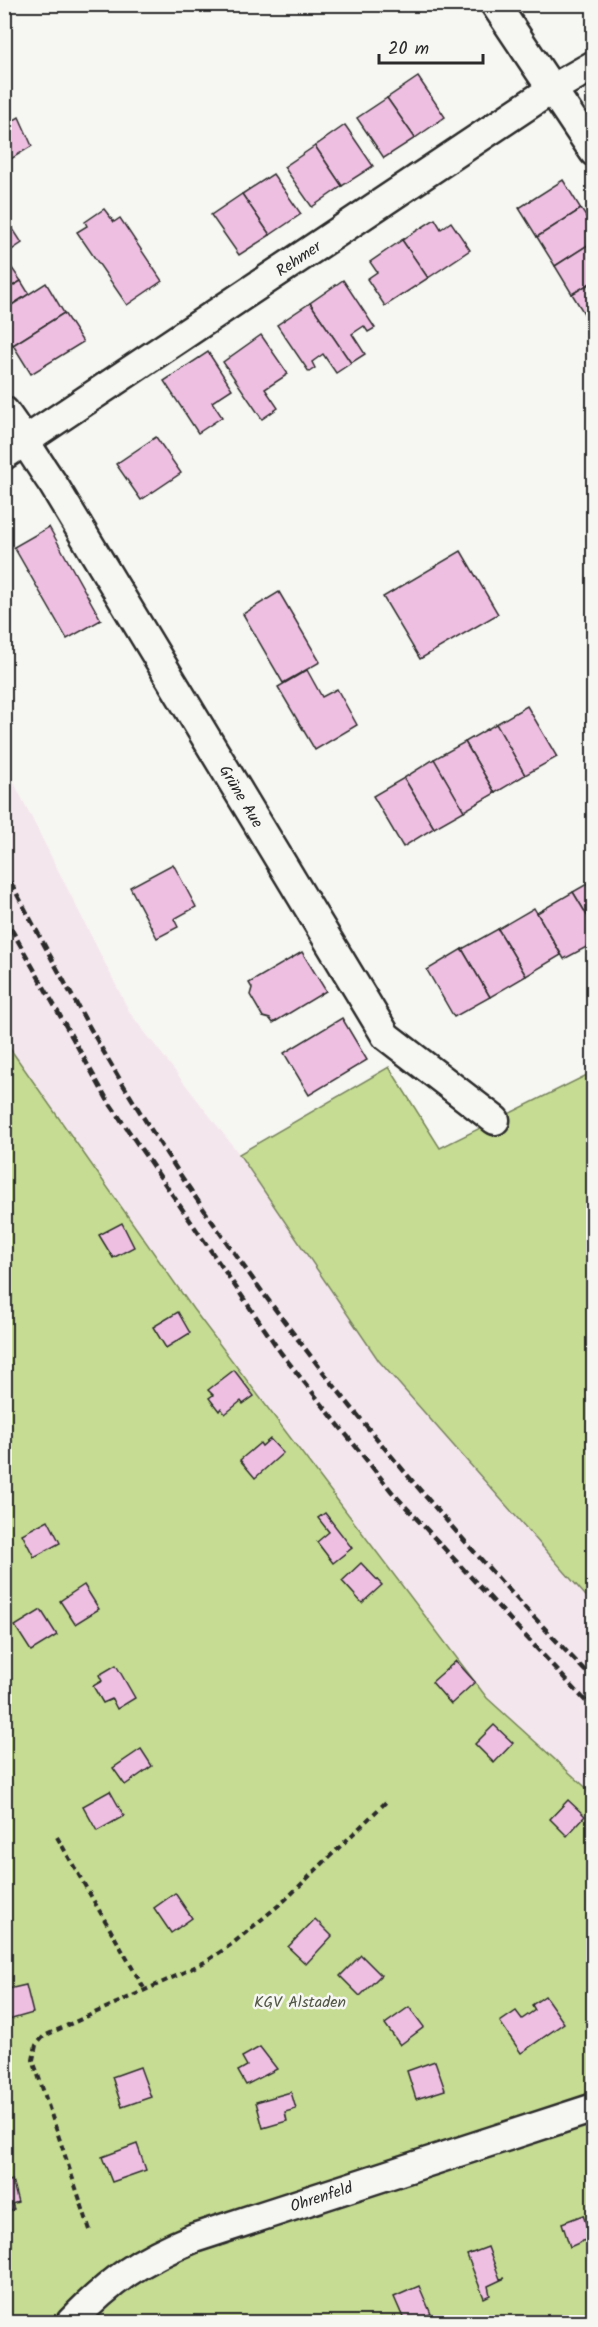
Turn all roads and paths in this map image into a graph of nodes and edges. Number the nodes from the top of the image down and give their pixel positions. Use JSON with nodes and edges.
{"nodes":[{"id":1,"x":495,"y":4,"type":"edge"},
{"id":2,"x":594,"y":65,"type":"edge"},
{"id":3,"x":552,"y":89,"type":"junction"},
{"id":4,"x":594,"y":152,"type":"edge"},
{"id":5,"x":4,"y":411,"type":"edge"},
{"id":6,"x":15,"y":447,"type":"edge"},
{"id":7,"x":495,"y":1120,"type":"dead end"},
{"id":8,"x":388,"y":1800,"type":"dead end"},
{"id":9,"x":57,"y":1837,"type":"dead end"},
{"id":10,"x":145,"y":1990,"type":"junction"},
{"id":11,"x":594,"y":2108,"type":"edge"},
{"id":12,"x":90,"y":2230,"type":"dead end"},
{"id":13,"x":70,"y":2322,"type":"edge"}],
"edges":[{"from":1,"to":3,"type":"street"},
{"from":2,"to":3,"type":"street","name":"Rehmer"},
{"from":3,"to":4,"type":"street"},
{"from":3,"to":6,"type":"street","name":"Rehmer"},
{"from":5,"to":6,"type":"street","name":"Grüne Aue"},
{"from":6,"to":7,"type":"street","name":"Grüne Aue"},
{"from":8,"to":10,"type":"path"},
{"from":9,"to":10,"type":"path"},
{"from":10,"to":12,"type":"path"},
{"from":11,"to":13,"type":"street","name":"Ohrenfeld"}]}
